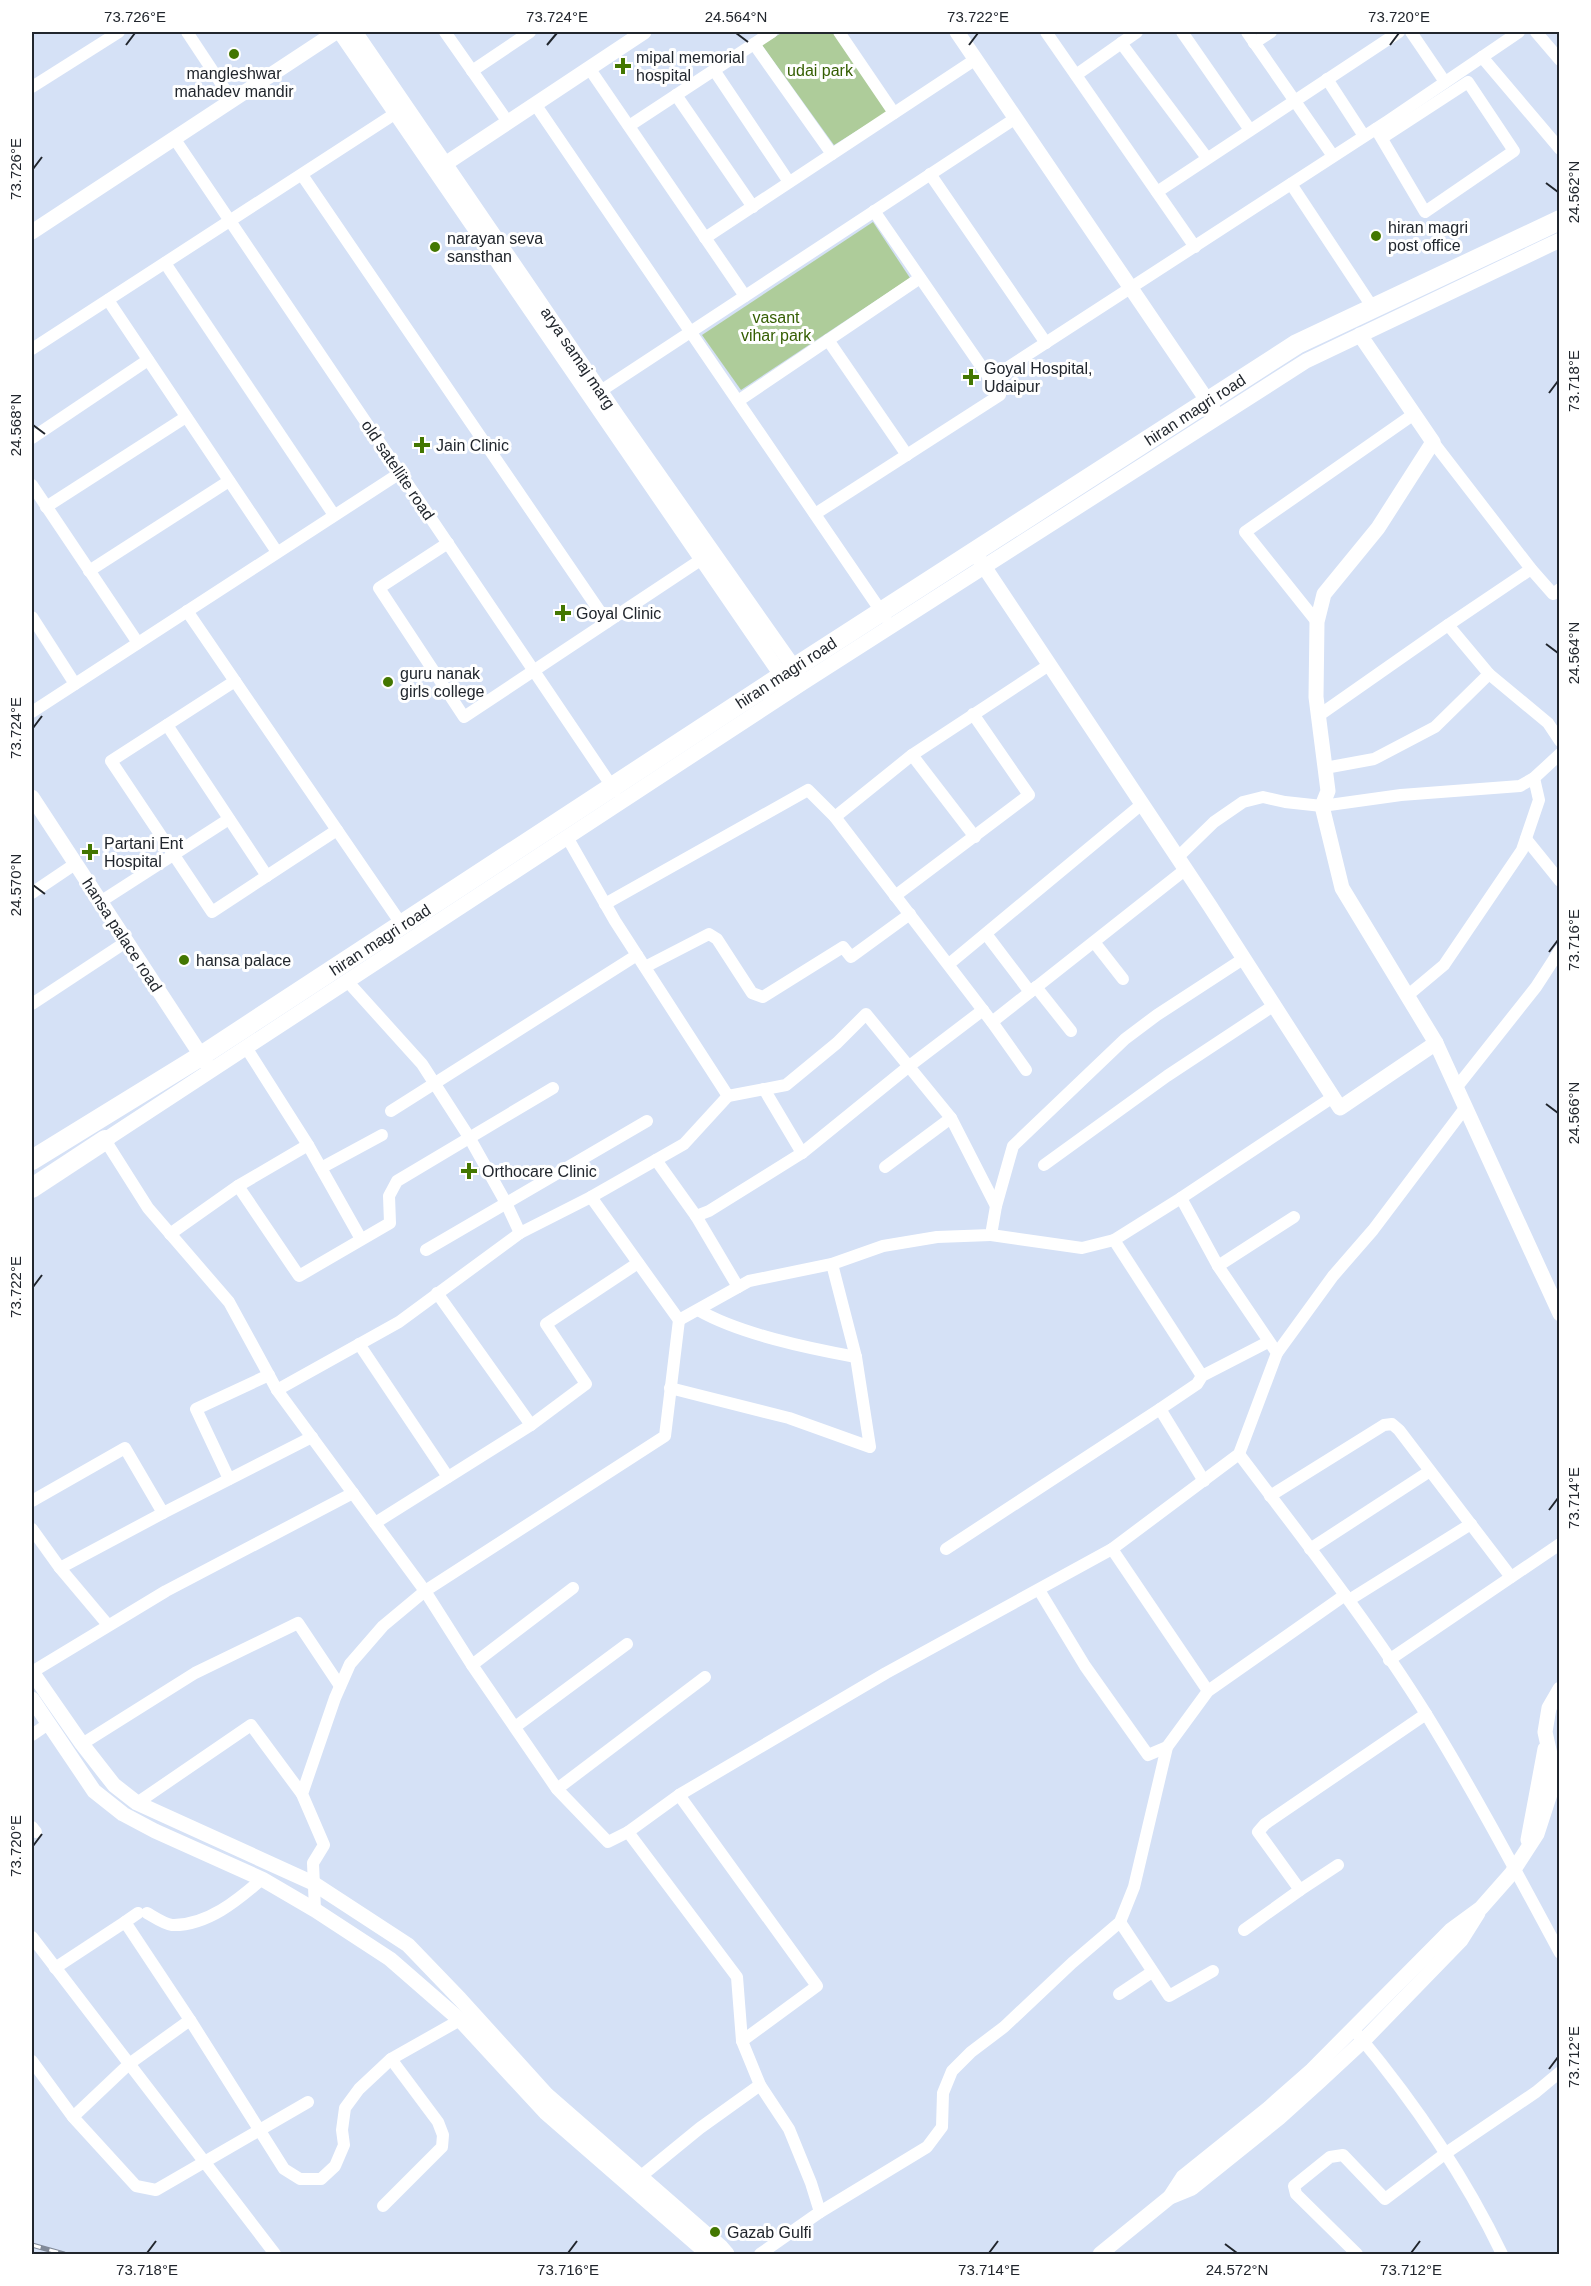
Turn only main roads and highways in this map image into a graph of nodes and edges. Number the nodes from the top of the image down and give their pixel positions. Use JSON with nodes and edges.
{"nodes":[{"id":1,"x":1560,"y":220,"type":"edge"},
{"id":2,"x":105,"y":1140,"type":"road end"},
{"id":3,"x":32,"y":1160,"type":"edge"},
{"id":4,"x":32,"y":1188,"type":"edge"}],
"edges":[{"from":1,"to":3,"type":"main road","name":"hiran magri road"},
{"from":2,"to":4,"type":"main road"}]}
